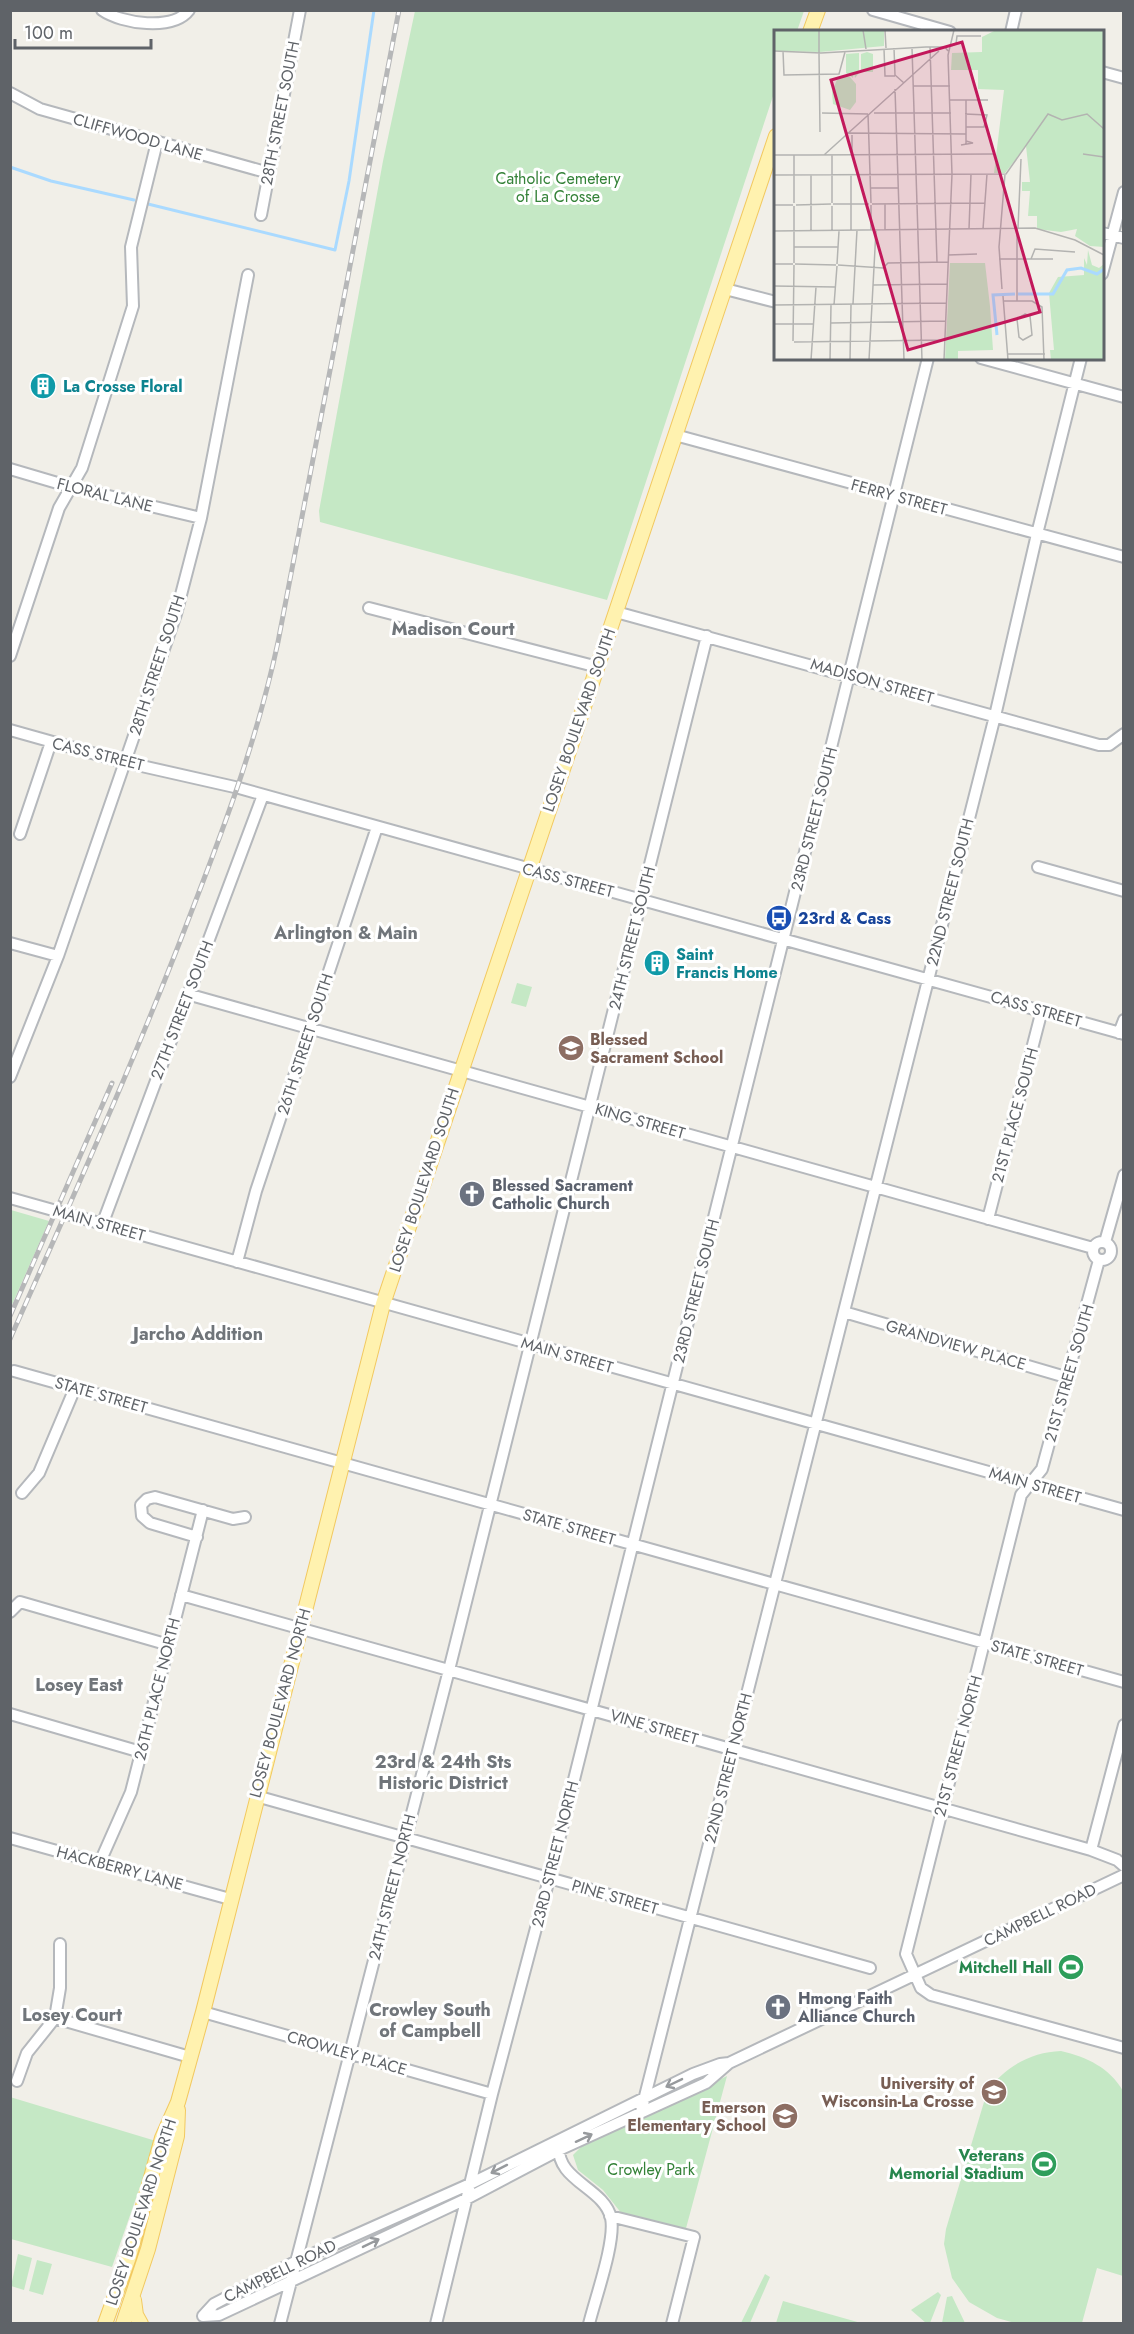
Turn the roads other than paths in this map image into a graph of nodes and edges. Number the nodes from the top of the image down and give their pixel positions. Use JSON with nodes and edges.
{"nodes":[{"id":1,"x":102,"y":10,"type":"edge"},
{"id":2,"x":189,"y":10,"type":"edge"},
{"id":3,"x":300,"y":10,"type":"edge"},
{"id":4,"x":818,"y":10,"type":"edge"},
{"id":5,"x":873,"y":10,"type":"edge"},
{"id":6,"x":1016,"y":10,"type":"edge"},
{"id":7,"x":811,"y":30,"type":"edge"},
{"id":8,"x":943,"y":30,"type":"edge"},
{"id":9,"x":1011,"y":30,"type":"edge"},
{"id":10,"x":1104,"y":73,"type":"edge"},
{"id":11,"x":1124,"y":78,"type":"edge"},
{"id":12,"x":10,"y":93,"type":"edge"},
{"id":13,"x":157,"y":142,"type":"junction"},
{"id":14,"x":774,"y":145,"type":"edge"},
{"id":15,"x":269,"y":173,"type":"junction"},
{"id":16,"x":1124,"y":192,"type":"edge"},
{"id":17,"x":261,"y":215,"type":"dead end"},
{"id":18,"x":1113,"y":235,"type":"edge"},
{"id":19,"x":1104,"y":267,"type":"edge"},
{"id":20,"x":248,"y":275,"type":"dead end"},
{"id":21,"x":725,"y":289,"type":"junction"},
{"id":22,"x":774,"y":301,"type":"edge"},
{"id":23,"x":928,"y":360,"type":"edge"},
{"id":24,"x":988,"y":360,"type":"edge"},
{"id":25,"x":1081,"y":360,"type":"edge"},
{"id":26,"x":1075,"y":384,"type":"junction"},
{"id":27,"x":1124,"y":397,"type":"edge"},
{"id":28,"x":675,"y":435,"type":"junction"},
{"id":29,"x":10,"y":469,"type":"edge"},
{"id":30,"x":71,"y":487,"type":"junction"},
{"id":31,"x":895,"y":496,"type":"junction"},
{"id":32,"x":201,"y":518,"type":"junction"},
{"id":33,"x":1037,"y":534,"type":"junction"},
{"id":34,"x":1124,"y":557,"type":"edge"},
{"id":35,"x":369,"y":608,"type":"dead end"},
{"id":36,"x":616,"y":612,"type":"junction"},
{"id":37,"x":707,"y":636,"type":"junction"},
{"id":38,"x":10,"y":656,"type":"edge"},
{"id":39,"x":598,"y":667,"type":"junction"},
{"id":40,"x":850,"y":675,"type":"junction"},
{"id":41,"x":995,"y":716,"type":"junction"},
{"id":42,"x":10,"y":730,"type":"edge"},
{"id":43,"x":1124,"y":734,"type":"edge"},
{"id":44,"x":51,"y":742,"type":"junction"},
{"id":45,"x":124,"y":762,"type":"junction"},
{"id":46,"x":263,"y":795,"type":"junction"},
{"id":47,"x":377,"y":827,"type":"junction"},
{"id":48,"x":20,"y":834,"type":"dead end"},
{"id":49,"x":1038,"y":867,"type":"dead end"},
{"id":50,"x":528,"y":869,"type":"junction"},
{"id":51,"x":1124,"y":891,"type":"edge"},
{"id":52,"x":642,"y":900,"type":"junction"},
{"id":53,"x":784,"y":938,"type":"junction"},
{"id":54,"x":10,"y":943,"type":"edge"},
{"id":55,"x":58,"y":956,"type":"junction"},
{"id":56,"x":927,"y":978,"type":"junction"},
{"id":57,"x":187,"y":994,"type":"junction"},
{"id":58,"x":1042,"y":1010,"type":"junction"},
{"id":59,"x":1124,"y":1020,"type":"edge"},
{"id":60,"x":309,"y":1029,"type":"junction"},
{"id":61,"x":1121,"y":1034,"type":"edge"},
{"id":62,"x":460,"y":1070,"type":"junction"},
{"id":63,"x":10,"y":1077,"type":"edge"},
{"id":64,"x":590,"y":1107,"type":"junction"},
{"id":65,"x":732,"y":1147,"type":"junction"},
{"id":66,"x":1124,"y":1175,"type":"edge"},
{"id":67,"x":874,"y":1187,"type":"junction"},
{"id":68,"x":10,"y":1197,"type":"edge"},
{"id":69,"x":988,"y":1219,"type":"junction"},
{"id":70,"x":102,"y":1225,"type":"junction"},
{"id":71,"x":1105,"y":1242,"type":"junction"},
{"id":72,"x":1093,"y":1248,"type":"junction"},
{"id":73,"x":1111,"y":1254,"type":"junction"},
{"id":74,"x":1124,"y":1257,"type":"edge"},
{"id":75,"x":1099,"y":1260,"type":"junction"},
{"id":76,"x":237,"y":1262,"type":"junction"},
{"id":77,"x":383,"y":1304,"type":"junction"},
{"id":78,"x":844,"y":1312,"type":"junction"},
{"id":79,"x":530,"y":1345,"type":"junction"},
{"id":80,"x":14,"y":1371,"type":"dead end"},
{"id":81,"x":1069,"y":1378,"type":"junction"},
{"id":82,"x":672,"y":1384,"type":"junction"},
{"id":83,"x":75,"y":1388,"type":"junction"},
{"id":84,"x":816,"y":1425,"type":"junction"},
{"id":85,"x":341,"y":1463,"type":"junction"},
{"id":86,"x":1031,"y":1483,"type":"junction"},
{"id":87,"x":22,"y":1493,"type":"dead end"},
{"id":88,"x":490,"y":1504,"type":"junction"},
{"id":89,"x":203,"y":1510,"type":"junction"},
{"id":90,"x":1124,"y":1510,"type":"edge"},
{"id":91,"x":244,"y":1517,"type":"dead end"},
{"id":92,"x":197,"y":1537,"type":"junction"},
{"id":93,"x":632,"y":1545,"type":"junction"},
{"id":94,"x":775,"y":1584,"type":"junction"},
{"id":95,"x":182,"y":1595,"type":"junction"},
{"id":96,"x":10,"y":1612,"type":"edge"},
{"id":97,"x":299,"y":1628,"type":"junction"},
{"id":98,"x":985,"y":1644,"type":"junction"},
{"id":99,"x":169,"y":1645,"type":"junction"},
{"id":100,"x":449,"y":1670,"type":"junction"},
{"id":101,"x":1124,"y":1682,"type":"edge"},
{"id":102,"x":592,"y":1710,"type":"junction"},
{"id":103,"x":10,"y":1714,"type":"edge"},
{"id":104,"x":1124,"y":1725,"type":"edge"},
{"id":105,"x":734,"y":1750,"type":"junction"},
{"id":106,"x":141,"y":1752,"type":"junction"},
{"id":107,"x":256,"y":1796,"type":"junction"},
{"id":108,"x":942,"y":1808,"type":"junction"},
{"id":109,"x":10,"y":1838,"type":"edge"},
{"id":110,"x":405,"y":1838,"type":"junction"},
{"id":111,"x":1091,"y":1850,"type":"junction"},
{"id":112,"x":100,"y":1863,"type":"junction"},
{"id":113,"x":1124,"y":1866,"type":"edge"},
{"id":114,"x":1124,"y":1875,"type":"edge"},
{"id":115,"x":550,"y":1878,"type":"junction"},
{"id":116,"x":230,"y":1899,"type":"junction"},
{"id":117,"x":690,"y":1918,"type":"junction"},
{"id":118,"x":60,"y":1944,"type":"dead end"},
{"id":119,"x":870,"y":1968,"type":"dead end"},
{"id":120,"x":914,"y":1976,"type":"junction"},
{"id":121,"x":203,"y":2012,"type":"junction"},
{"id":122,"x":54,"y":2018,"type":"junction"},
{"id":123,"x":1124,"y":2048,"type":"edge"},
{"id":124,"x":350,"y":2054,"type":"junction"},
{"id":125,"x":190,"y":2057,"type":"junction"},
{"id":126,"x":729,"y":2064,"type":"junction"},
{"id":127,"x":17,"y":2081,"type":"dead end"},
{"id":128,"x":492,"y":2094,"type":"junction"},
{"id":129,"x":645,"y":2097,"type":"junction"},
{"id":130,"x":178,"y":2102,"type":"junction"},
{"id":131,"x":641,"y":2112,"type":"junction"},
{"id":132,"x":560,"y":2138,"type":"junction"},
{"id":133,"x":559,"y":2150,"type":"junction"},
{"id":134,"x":470,"y":2184,"type":"junction"},
{"id":135,"x":466,"y":2199,"type":"junction"},
{"id":136,"x":610,"y":2216,"type":"junction"},
{"id":137,"x":295,"y":2262,"type":"junction"},
{"id":138,"x":290,"y":2282,"type":"junction"},
{"id":139,"x":134,"y":2293,"type":"junction"},
{"id":140,"x":105,"y":2324,"type":"edge"},
{"id":141,"x":123,"y":2324,"type":"edge"},
{"id":142,"x":141,"y":2324,"type":"edge"},
{"id":143,"x":280,"y":2324,"type":"edge"},
{"id":144,"x":436,"y":2324,"type":"edge"},
{"id":145,"x":589,"y":2324,"type":"edge"},
{"id":146,"x":672,"y":2324,"type":"edge"}],
"edges":[{"from":1,"to":2,"type":"street"},
{"from":3,"to":15,"type":"street","name":"28TH STREET SOUTH"},
{"from":4,"to":7,"type":"main road"},
{"from":5,"to":8,"type":"street"},
{"from":6,"to":9,"type":"street"},
{"from":10,"to":11,"type":"street"},
{"from":12,"to":13,"type":"street","name":"CLIFFWOOD LANE"},
{"from":13,"to":15,"type":"street","name":"CLIFFWOOD LANE"},
{"from":13,"to":30,"type":"street"},
{"from":14,"to":21,"type":"main road","name":"LOSEY BOULEVARD SOUTH"},
{"from":15,"to":17,"type":"street","name":"28TH STREET SOUTH"},
{"from":16,"to":18,"type":"street"},
{"from":18,"to":19,"type":"street"},
{"from":20,"to":32,"type":"street","name":"28TH STREET SOUTH"},
{"from":21,"to":22,"type":"street"},
{"from":21,"to":28,"type":"main road","name":"LOSEY BOULEVARD SOUTH"},
{"from":23,"to":31,"type":"street","name":"23RD STREET SOUTH"},
{"from":24,"to":26,"type":"street"},
{"from":25,"to":26,"type":"street","name":"22ND STREET SOUTH"},
{"from":26,"to":27,"type":"street"},
{"from":26,"to":33,"type":"street","name":"22ND STREET SOUTH"},
{"from":28,"to":31,"type":"street","name":"FERRY STREET"},
{"from":28,"to":36,"type":"main road","name":"LOSEY BOULEVARD SOUTH"},
{"from":29,"to":30,"type":"street","name":"FLORAL LANE"},
{"from":30,"to":32,"type":"street","name":"FLORAL LANE"},
{"from":30,"to":38,"type":"street"},
{"from":31,"to":33,"type":"street","name":"FERRY STREET"},
{"from":31,"to":40,"type":"street","name":"23RD STREET SOUTH"},
{"from":32,"to":45,"type":"street","name":"28TH STREET SOUTH"},
{"from":33,"to":34,"type":"street","name":"FERRY STREET"},
{"from":33,"to":41,"type":"street","name":"22ND STREET SOUTH"},
{"from":35,"to":39,"type":"street"},
{"from":36,"to":37,"type":"street","name":"MADISON STREET"},
{"from":36,"to":39,"type":"main road","name":"LOSEY BOULEVARD SOUTH"},
{"from":37,"to":40,"type":"street","name":"MADISON STREET"},
{"from":37,"to":52,"type":"street","name":"24TH STREET SOUTH"},
{"from":39,"to":50,"type":"main road","name":"LOSEY BOULEVARD SOUTH"},
{"from":40,"to":41,"type":"street","name":"MADISON STREET"},
{"from":40,"to":53,"type":"street","name":"23RD STREET SOUTH"},
{"from":41,"to":43,"type":"street","name":"MADISON STREET"},
{"from":41,"to":56,"type":"street","name":"22ND STREET SOUTH"},
{"from":42,"to":44,"type":"street","name":"CASS STREET"},
{"from":44,"to":45,"type":"street","name":"CASS STREET"},
{"from":44,"to":48,"type":"street"},
{"from":45,"to":46,"type":"street","name":"CASS STREET"},
{"from":45,"to":55,"type":"street","name":"28TH STREET SOUTH"},
{"from":46,"to":47,"type":"street","name":"CASS STREET"},
{"from":46,"to":57,"type":"street","name":"27TH STREET SOUTH"},
{"from":47,"to":50,"type":"street","name":"CASS STREET"},
{"from":47,"to":60,"type":"street","name":"26TH STREET SOUTH"},
{"from":49,"to":51,"type":"street"},
{"from":50,"to":52,"type":"street","name":"CASS STREET"},
{"from":50,"to":62,"type":"main road","name":"LOSEY BOULEVARD SOUTH"},
{"from":52,"to":53,"type":"street","name":"CASS STREET"},
{"from":52,"to":64,"type":"street","name":"24TH STREET SOUTH"},
{"from":53,"to":56,"type":"street","name":"CASS STREET"},
{"from":53,"to":65,"type":"street","name":"23RD STREET SOUTH"},
{"from":54,"to":55,"type":"street"},
{"from":55,"to":63,"type":"street","name":"28TH STREET SOUTH"},
{"from":56,"to":58,"type":"street","name":"CASS STREET"},
{"from":56,"to":67,"type":"street","name":"22ND STREET SOUTH"},
{"from":57,"to":60,"type":"street","name":"KING STREET"},
{"from":57,"to":70,"type":"street","name":"27TH STREET SOUTH"},
{"from":58,"to":61,"type":"street","name":"CASS STREET"},
{"from":58,"to":69,"type":"street","name":"21ST PLACE SOUTH"},
{"from":59,"to":61,"type":"street"},
{"from":60,"to":62,"type":"street","name":"KING STREET"},
{"from":60,"to":76,"type":"street","name":"26TH STREET SOUTH"},
{"from":62,"to":64,"type":"street","name":"KING STREET"},
{"from":62,"to":77,"type":"main road","name":"LOSEY BOULEVARD SOUTH"},
{"from":64,"to":65,"type":"street","name":"KING STREET"},
{"from":64,"to":79,"type":"street","name":"24TH STREET SOUTH"},
{"from":65,"to":67,"type":"street","name":"KING STREET"},
{"from":65,"to":82,"type":"street","name":"23RD STREET SOUTH"},
{"from":66,"to":71,"type":"street"},
{"from":67,"to":69,"type":"street","name":"KING STREET"},
{"from":67,"to":78,"type":"street","name":"22ND STREET SOUTH"},
{"from":68,"to":70,"type":"street","name":"MAIN STREET"},
{"from":69,"to":72,"type":"street","name":"KING STREET"},
{"from":70,"to":76,"type":"street","name":"MAIN STREET"},
{"from":71,"to":72,"type":"street"},
{"from":71,"to":73,"type":"street"},
{"from":72,"to":75,"type":"street"},
{"from":73,"to":74,"type":"street"},
{"from":73,"to":75,"type":"street"},
{"from":75,"to":81,"type":"street","name":"21ST STREET SOUTH"},
{"from":76,"to":77,"type":"street","name":"MAIN STREET"},
{"from":77,"to":79,"type":"street","name":"MAIN STREET"},
{"from":77,"to":85,"type":"main road","name":"LOSEY BOULEVARD NORTH"},
{"from":78,"to":81,"type":"street","name":"GRANDVIEW PLACE"},
{"from":78,"to":84,"type":"street","name":"22ND STREET SOUTH"},
{"from":79,"to":82,"type":"street","name":"MAIN STREET"},
{"from":79,"to":88,"type":"street","name":"24TH STREET NORTH"},
{"from":80,"to":83,"type":"street","name":"STATE STREET"},
{"from":81,"to":86,"type":"street","name":"21ST STREET SOUTH"},
{"from":82,"to":84,"type":"street","name":"MAIN STREET"},
{"from":82,"to":93,"type":"street","name":"23RD STREET NORTH"},
{"from":83,"to":85,"type":"street","name":"STATE STREET"},
{"from":83,"to":87,"type":"street"},
{"from":84,"to":86,"type":"street","name":"MAIN STREET"},
{"from":84,"to":94,"type":"street","name":"22ND STREET NORTH"},
{"from":85,"to":88,"type":"street","name":"STATE STREET"},
{"from":85,"to":97,"type":"main road","name":"LOSEY BOULEVARD NORTH"},
{"from":86,"to":90,"type":"street","name":"MAIN STREET"},
{"from":86,"to":98,"type":"street","name":"21ST STREET NORTH"},
{"from":88,"to":93,"type":"street","name":"STATE STREET"},
{"from":88,"to":100,"type":"street","name":"24TH STREET NORTH"},
{"from":89,"to":91,"type":"street"},
{"from":89,"to":92,"type":"street","name":"26TH PLACE NORTH"},
{"from":89,"to":92,"type":"street"},
{"from":92,"to":95,"type":"street","name":"26TH PLACE NORTH"},
{"from":93,"to":94,"type":"street","name":"STATE STREET"},
{"from":93,"to":102,"type":"street","name":"23RD STREET NORTH"},
{"from":94,"to":98,"type":"street","name":"STATE STREET"},
{"from":94,"to":105,"type":"street","name":"22ND STREET NORTH"},
{"from":95,"to":97,"type":"street","name":"VINE STREET"},
{"from":95,"to":99,"type":"street","name":"26TH PLACE NORTH"},
{"from":96,"to":99,"type":"street"},
{"from":97,"to":100,"type":"street","name":"VINE STREET"},
{"from":97,"to":107,"type":"main road","name":"LOSEY BOULEVARD NORTH"},
{"from":98,"to":101,"type":"street","name":"STATE STREET"},
{"from":98,"to":108,"type":"street","name":"21ST STREET NORTH"},
{"from":99,"to":106,"type":"street","name":"26TH PLACE NORTH"},
{"from":100,"to":102,"type":"street","name":"VINE STREET"},
{"from":100,"to":110,"type":"street","name":"24TH STREET NORTH"},
{"from":102,"to":105,"type":"street","name":"VINE STREET"},
{"from":102,"to":115,"type":"street","name":"23RD STREET NORTH"},
{"from":103,"to":106,"type":"street"},
{"from":104,"to":111,"type":"street"},
{"from":105,"to":108,"type":"street","name":"VINE STREET"},
{"from":105,"to":117,"type":"street","name":"22ND STREET NORTH"},
{"from":106,"to":112,"type":"street","name":"26TH PLACE NORTH"},
{"from":107,"to":110,"type":"street","name":"PINE STREET"},
{"from":107,"to":116,"type":"main road","name":"LOSEY BOULEVARD NORTH"},
{"from":108,"to":111,"type":"street","name":"VINE STREET"},
{"from":108,"to":120,"type":"street","name":"21ST STREET NORTH"},
{"from":109,"to":112,"type":"street","name":"HACKBERRY LANE"},
{"from":110,"to":115,"type":"street","name":"PINE STREET"},
{"from":110,"to":124,"type":"street","name":"24TH STREET NORTH"},
{"from":111,"to":113,"type":"street","name":"VINE STREET"},
{"from":112,"to":116,"type":"street","name":"HACKBERRY LANE"},
{"from":114,"to":120,"type":"street","name":"CAMPBELL ROAD"},
{"from":115,"to":117,"type":"street","name":"PINE STREET"},
{"from":115,"to":128,"type":"street","name":"23RD STREET NORTH"},
{"from":116,"to":121,"type":"main road","name":"LOSEY BOULEVARD NORTH"},
{"from":117,"to":119,"type":"street","name":"PINE STREET"},
{"from":117,"to":129,"type":"street","name":"22ND STREET NORTH"},
{"from":118,"to":122,"type":"street"},
{"from":120,"to":123,"type":"street"},
{"from":120,"to":126,"type":"street","name":"CAMPBELL ROAD"},
{"from":121,"to":124,"type":"street","name":"CROWLEY PLACE"},
{"from":121,"to":125,"type":"main road","name":"LOSEY BOULEVARD NORTH"},
{"from":122,"to":125,"type":"street"},
{"from":122,"to":127,"type":"street"},
{"from":124,"to":128,"type":"street","name":"CROWLEY PLACE"},
{"from":124,"to":137,"type":"street","name":"24TH STREET NORTH"},
{"from":125,"to":130,"type":"main road","name":"LOSEY BOULEVARD NORTH"},
{"from":126,"to":129,"type":"street","name":"CAMPBELL ROAD","one_way":true},
{"from":126,"to":131,"type":"street","name":"CAMPBELL ROAD"},
{"from":128,"to":134,"type":"street","name":"23RD STREET NORTH"},
{"from":129,"to":131,"type":"street","name":"22ND STREET NORTH"},
{"from":129,"to":132,"type":"street","name":"CAMPBELL ROAD"},
{"from":130,"to":139,"type":"main road","name":"LOSEY BOULEVARD NORTH"},
{"from":130,"to":140,"type":"main road","name":"LOSEY BOULEVARD NORTH"},
{"from":133,"to":131,"type":"street","name":"CAMPBELL ROAD","one_way":true},
{"from":132,"to":133,"type":"street"},
{"from":132,"to":134,"type":"street","name":"CAMPBELL ROAD","one_way":true},
{"from":133,"to":135,"type":"street","name":"CAMPBELL ROAD"},
{"from":133,"to":136,"type":"street"},
{"from":134,"to":135,"type":"street","name":"23RD STREET NORTH"},
{"from":134,"to":137,"type":"street","name":"CAMPBELL ROAD"},
{"from":138,"to":135,"type":"street","name":"CAMPBELL ROAD","one_way":true},
{"from":135,"to":144,"type":"street","name":"23RD STREET NORTH"},
{"from":136,"to":145,"type":"street"},
{"from":136,"to":146,"type":"street"},
{"from":137,"to":138,"type":"street","name":"24TH STREET NORTH"},
{"from":137,"to":138,"type":"street","name":"CAMPBELL ROAD"},
{"from":138,"to":143,"type":"street","name":"24TH STREET NORTH"},
{"from":139,"to":141,"type":"main road","name":"LOSEY BOULEVARD NORTH"},
{"from":139,"to":142,"type":"main road"}]}
